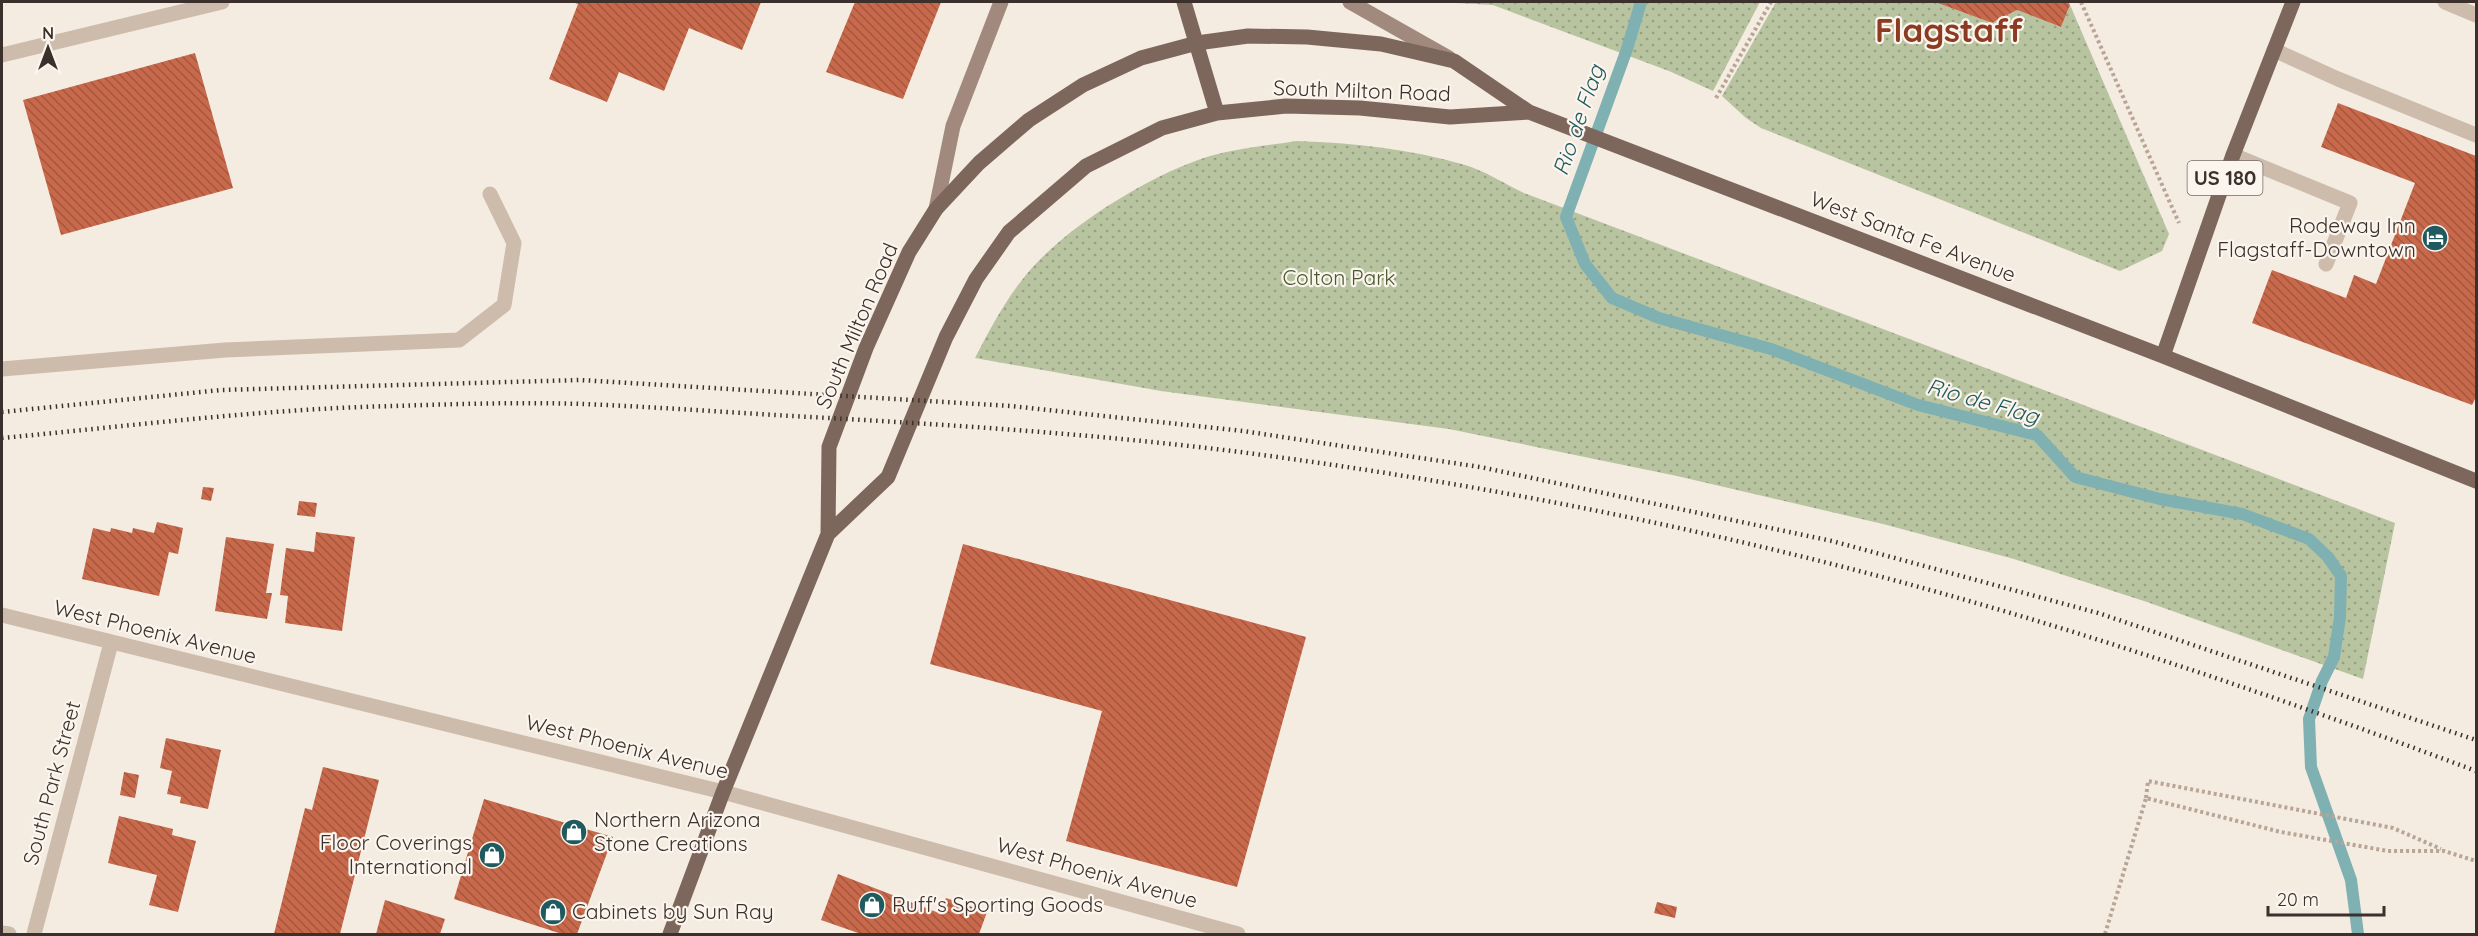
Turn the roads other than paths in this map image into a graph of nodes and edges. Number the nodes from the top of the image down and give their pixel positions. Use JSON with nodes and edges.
{"nodes":[{"id":1,"x":222,"y":2,"type":"edge"},
{"id":2,"x":1001,"y":2,"type":"edge"},
{"id":3,"x":1184,"y":2,"type":"edge"},
{"id":4,"x":1350,"y":2,"type":"edge"},
{"id":5,"x":2293,"y":2,"type":"edge"},
{"id":6,"x":2445,"y":2,"type":"edge"},
{"id":7,"x":2476,"y":15,"type":"edge"},
{"id":8,"x":1197,"y":43,"type":"junction"},
{"id":9,"x":2274,"y":50,"type":"junction"},
{"id":10,"x":2,"y":55,"type":"edge"},
{"id":11,"x":1454,"y":61,"type":"junction"},
{"id":12,"x":1529,"y":112,"type":"junction"},
{"id":13,"x":1217,"y":113,"type":"junction"},
{"id":14,"x":2476,"y":135,"type":"edge"},
{"id":15,"x":2233,"y":155,"type":"junction"},
{"id":16,"x":490,"y":194,"type":"dead end"},
{"id":17,"x":936,"y":209,"type":"junction"},
{"id":18,"x":2326,"y":264,"type":"dead end"},
{"id":19,"x":2163,"y":356,"type":"junction"},
{"id":20,"x":2,"y":369,"type":"edge"},
{"id":21,"x":2476,"y":481,"type":"edge"},
{"id":22,"x":828,"y":534,"type":"junction"},
{"id":23,"x":2,"y":615,"type":"edge"},
{"id":24,"x":111,"y":643,"type":"junction"},
{"id":25,"x":723,"y":792,"type":"junction"},
{"id":26,"x":2,"y":933,"type":"edge"},
{"id":27,"x":9,"y":934,"type":"edge"},
{"id":28,"x":34,"y":934,"type":"edge"},
{"id":29,"x":670,"y":934,"type":"edge"},
{"id":30,"x":1238,"y":934,"type":"edge"}],
"edges":[{"from":1,"to":10,"type":"street"},
{"from":2,"to":17,"type":"street"},
{"from":3,"to":8,"type":"main road"},
{"from":4,"to":11,"type":"street","name":"West Santa Fe Avenue"},
{"from":5,"to":9,"type":"main road","number":"US 180"},
{"from":6,"to":7,"type":"street"},
{"from":8,"to":11,"type":"main road","name":"South Milton Road"},
{"from":8,"to":13,"type":"main road"},
{"from":8,"to":17,"type":"main road","name":"South Milton Road"},
{"from":9,"to":14,"type":"street"},
{"from":9,"to":15,"type":"main road","number":"US 180"},
{"from":11,"to":12,"type":"main road","name":"West Santa Fe Avenue"},
{"from":12,"to":13,"type":"main road","name":"South Milton Road"},
{"from":12,"to":19,"type":"main road","name":"West Santa Fe Avenue"},
{"from":13,"to":22,"type":"main road","name":"South Milton Road"},
{"from":15,"to":18,"type":"street"},
{"from":15,"to":19,"type":"main road","number":"US 180"},
{"from":16,"to":20,"type":"street"},
{"from":17,"to":22,"type":"main road","name":"South Milton Road"},
{"from":19,"to":21,"type":"main road","name":"West Santa Fe Avenue"},
{"from":22,"to":25,"type":"main road","name":"South Milton Road"},
{"from":23,"to":24,"type":"street","name":"West Phoenix Avenue"},
{"from":24,"to":25,"type":"street","name":"West Phoenix Avenue"},
{"from":24,"to":28,"type":"street","name":"South Park Street"},
{"from":25,"to":29,"type":"main road","name":"South Milton Road"},
{"from":25,"to":30,"type":"street","name":"West Phoenix Avenue"},
{"from":26,"to":27,"type":"street"}]}
